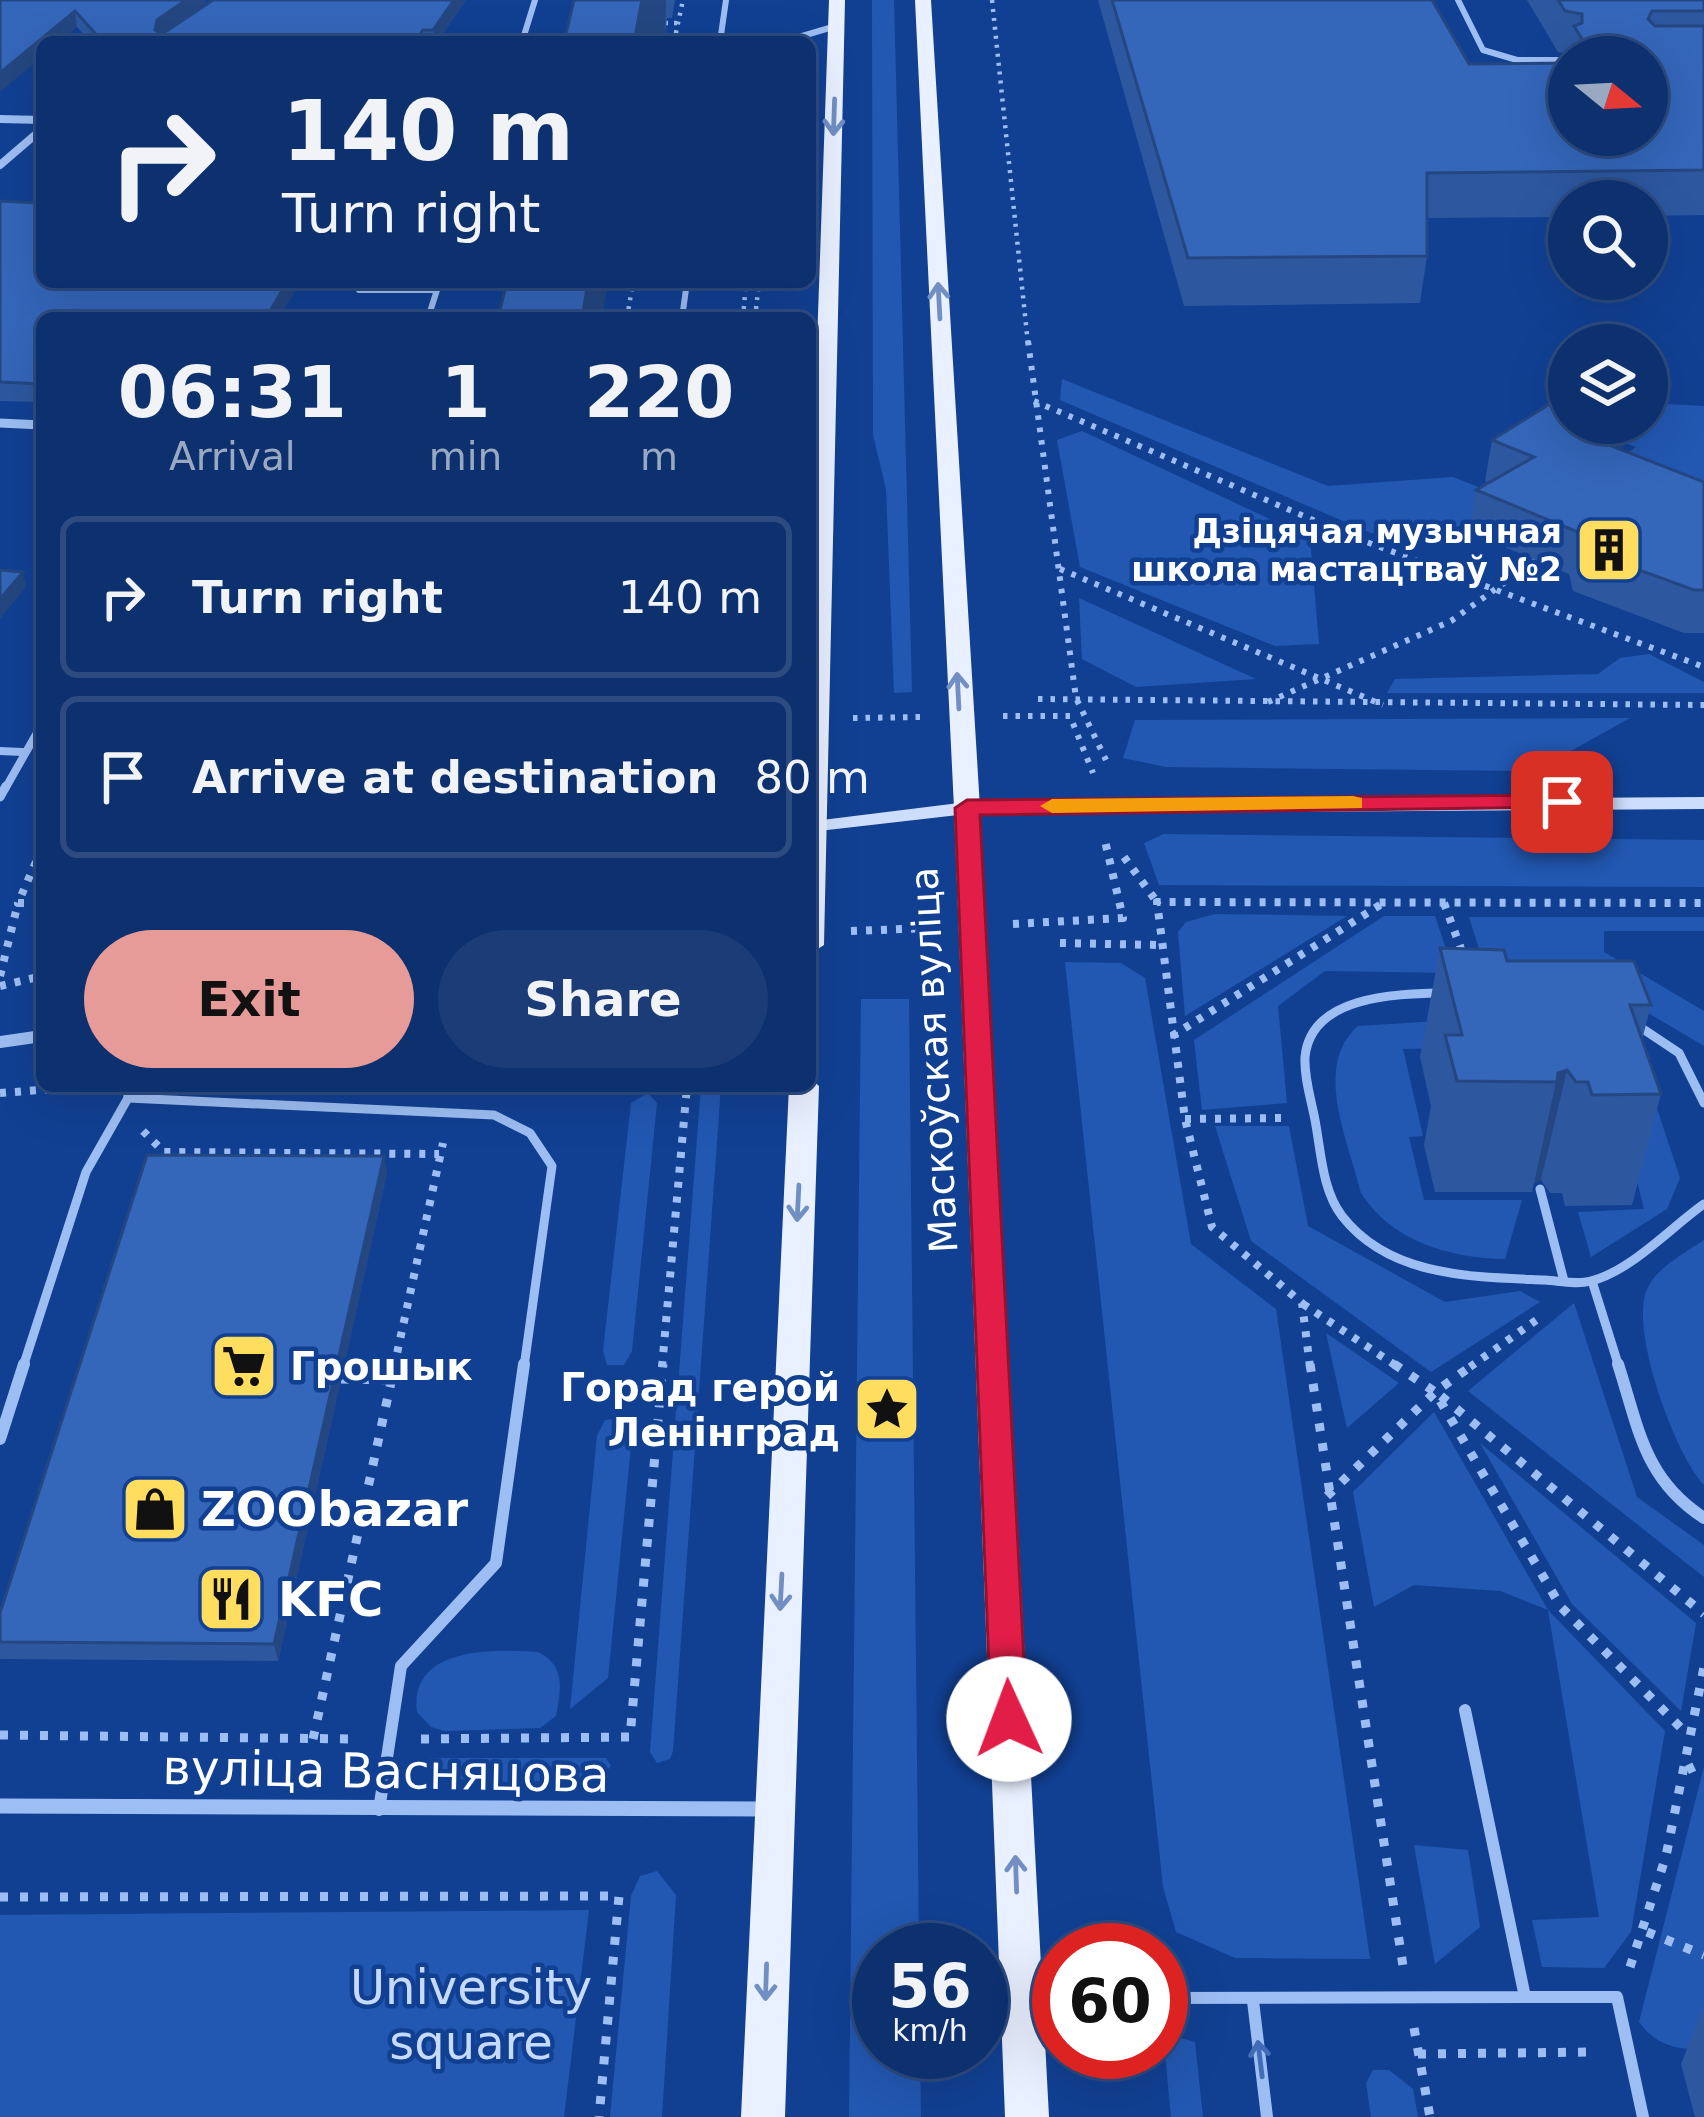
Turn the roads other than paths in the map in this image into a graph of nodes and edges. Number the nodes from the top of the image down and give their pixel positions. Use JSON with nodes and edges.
{"nodes":[{"id":1,"x":536,"y":0,"type":"edge"},
{"id":2,"x":726,"y":0,"type":"edge"},
{"id":3,"x":837,"y":0,"type":"edge"},
{"id":4,"x":923,"y":0,"type":"edge"},
{"id":5,"x":1458,"y":0,"type":"edge"},
{"id":6,"x":836,"y":26,"type":"junction"},
{"id":7,"x":524,"y":36,"type":"edge"},
{"id":8,"x":721,"y":36,"type":"edge"},
{"id":9,"x":802,"y":36,"type":"edge"},
{"id":10,"x":1548,"y":60,"type":"edge"},
{"id":11,"x":0,"y":119,"type":"edge"},
{"id":12,"x":36,"y":124,"type":"edge"},
{"id":13,"x":36,"y":131,"type":"edge"},
{"id":14,"x":0,"y":165,"type":"edge"},
{"id":15,"x":359,"y":290,"type":"dead end"},
{"id":16,"x":430,"y":312,"type":"edge"},
{"id":17,"x":819,"y":374,"type":"edge"},
{"id":18,"x":0,"y":423,"type":"edge"},
{"id":19,"x":36,"y":425,"type":"edge"},
{"id":20,"x":816,"y":568,"type":"edge"},
{"id":21,"x":36,"y":732,"type":"edge"},
{"id":22,"x":0,"y":752,"type":"edge"},
{"id":23,"x":22,"y":752,"type":"junction"},
{"id":24,"x":0,"y":797,"type":"edge"},
{"id":25,"x":1704,"y":803,"type":"edge"},
{"id":26,"x":967,"y":808,"type":"junction"},
{"id":27,"x":816,"y":827,"type":"edge"},
{"id":28,"x":1453,"y":993,"type":"edge"},
{"id":29,"x":1613,"y":1012,"type":"edge"},
{"id":30,"x":36,"y":1037,"type":"edge"},
{"id":31,"x":0,"y":1042,"type":"edge"},
{"id":32,"x":804,"y":1092,"type":"edge"},
{"id":33,"x":126,"y":1097,"type":"edge"},
{"id":34,"x":1704,"y":1103,"type":"edge"},
{"id":35,"x":1540,"y":1189,"type":"dead end"},
{"id":36,"x":1704,"y":1204,"type":"edge"},
{"id":37,"x":1564,"y":1281,"type":"junction"},
{"id":38,"x":1592,"y":1281,"type":"junction"},
{"id":39,"x":0,"y":1439,"type":"edge"},
{"id":40,"x":1704,"y":1519,"type":"edge"},
{"id":41,"x":1465,"y":1710,"type":"dead end"},
{"id":42,"x":0,"y":1806,"type":"edge"},
{"id":43,"x":771,"y":1809,"type":"junction"},
{"id":44,"x":379,"y":1810,"type":"junction"},
{"id":45,"x":1036,"y":1923,"type":"edge"},
{"id":46,"x":1525,"y":1997,"type":"junction"},
{"id":47,"x":1188,"y":1999,"type":"edge"},
{"id":48,"x":1253,"y":2001,"type":"junction"},
{"id":49,"x":1032,"y":2070,"type":"edge"},
{"id":50,"x":763,"y":2117,"type":"edge"},
{"id":51,"x":1027,"y":2117,"type":"edge"},
{"id":52,"x":1267,"y":2117,"type":"edge"},
{"id":53,"x":1643,"y":2117,"type":"edge"}],
"edges":[{"from":1,"to":7,"type":"lane"},
{"from":2,"to":8,"type":"lane"},
{"from":3,"to":6,"type":"main road"},
{"from":26,"to":4,"type":"main road","name":"Маскоўская вуліца","one_way":true},
{"from":5,"to":10,"type":"lane"},
{"from":6,"to":9,"type":"lane"},
{"from":6,"to":17,"type":"main road","one_way":true},
{"from":11,"to":12,"type":"street"},
{"from":13,"to":14,"type":"street"},
{"from":15,"to":16,"type":"lane"},
{"from":17,"to":20,"type":"main road"},
{"from":18,"to":19,"type":"street"},
{"from":21,"to":23,"type":"lane"},
{"from":22,"to":23,"type":"lane"},
{"from":23,"to":24,"type":"lane"},
{"from":25,"to":26,"type":"main road"},
{"from":26,"to":27,"type":"main road"},
{"from":45,"to":26,"type":"main road","name":"Маскоўская вуліца","one_way":true},
{"from":28,"to":37,"type":"lane"},
{"from":29,"to":34,"type":"lane"},
{"from":30,"to":31,"type":"street"},
{"from":32,"to":43,"type":"main road","one_way":true},
{"from":33,"to":39,"type":"lane"},
{"from":33,"to":44,"type":"lane"},
{"from":35,"to":37,"type":"lane"},
{"from":36,"to":38,"type":"lane"},
{"from":37,"to":38,"type":"lane"},
{"from":38,"to":40,"type":"lane"},
{"from":41,"to":46,"type":"lane"},
{"from":42,"to":44,"type":"street","name":"вуліца Васняцова"},
{"from":43,"to":44,"type":"street","name":"вуліца Васняцова"},
{"from":43,"to":50,"type":"main road","one_way":true},
{"from":46,"to":48,"type":"lane"},
{"from":46,"to":53,"type":"lane"},
{"from":47,"to":48,"type":"lane"},
{"from":52,"to":48,"type":"lane","one_way":true},
{"from":49,"to":51,"type":"main road","name":"Маскоўская вуліца"}]}
